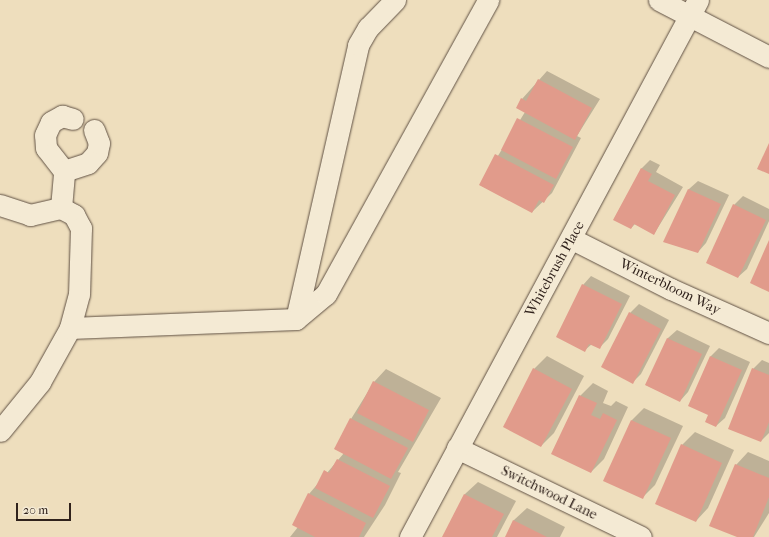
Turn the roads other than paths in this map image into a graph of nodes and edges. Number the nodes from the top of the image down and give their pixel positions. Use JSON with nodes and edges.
{"nodes":[{"id":1,"x":396,"y":0,"type":"edge"},
{"id":2,"x":488,"y":0,"type":"edge"},
{"id":3,"x":659,"y":0,"type":"edge"},
{"id":4,"x":694,"y":8,"type":"edge"},
{"id":5,"x":769,"y":57,"type":"edge"},
{"id":6,"x":73,"y":120,"type":"dead end"},
{"id":7,"x":94,"y":130,"type":"dead end"},
{"id":8,"x":64,"y":171,"type":"junction"},
{"id":9,"x":0,"y":204,"type":"edge"},
{"id":10,"x":61,"y":208,"type":"junction"},
{"id":11,"x":572,"y":239,"type":"junction"},
{"id":12,"x":296,"y":319,"type":"junction"},
{"id":13,"x":70,"y":328,"type":"junction"},
{"id":14,"x":769,"y":333,"type":"edge"},
{"id":15,"x":0,"y":431,"type":"edge"},
{"id":16,"x":457,"y":448,"type":"junction"},
{"id":17,"x":410,"y":537,"type":"edge"},
{"id":18,"x":641,"y":537,"type":"edge"}],
"edges":[{"from":1,"to":12,"type":"street"},
{"from":2,"to":12,"type":"street"},
{"from":3,"to":4,"type":"street"},
{"from":4,"to":5,"type":"street"},
{"from":4,"to":11,"type":"street","name":"Whitebrush Place"},
{"from":6,"to":8,"type":"street"},
{"from":7,"to":8,"type":"street"},
{"from":8,"to":10,"type":"street"},
{"from":9,"to":10,"type":"street"},
{"from":10,"to":13,"type":"street"},
{"from":11,"to":14,"type":"street","name":"Winterbloom Way"},
{"from":11,"to":16,"type":"street","name":"Whitebrush Place"},
{"from":12,"to":13,"type":"street"},
{"from":13,"to":15,"type":"street"},
{"from":16,"to":17,"type":"street","name":"Whitebrush Place"},
{"from":16,"to":18,"type":"street","name":"Switchwood Lane"}]}
